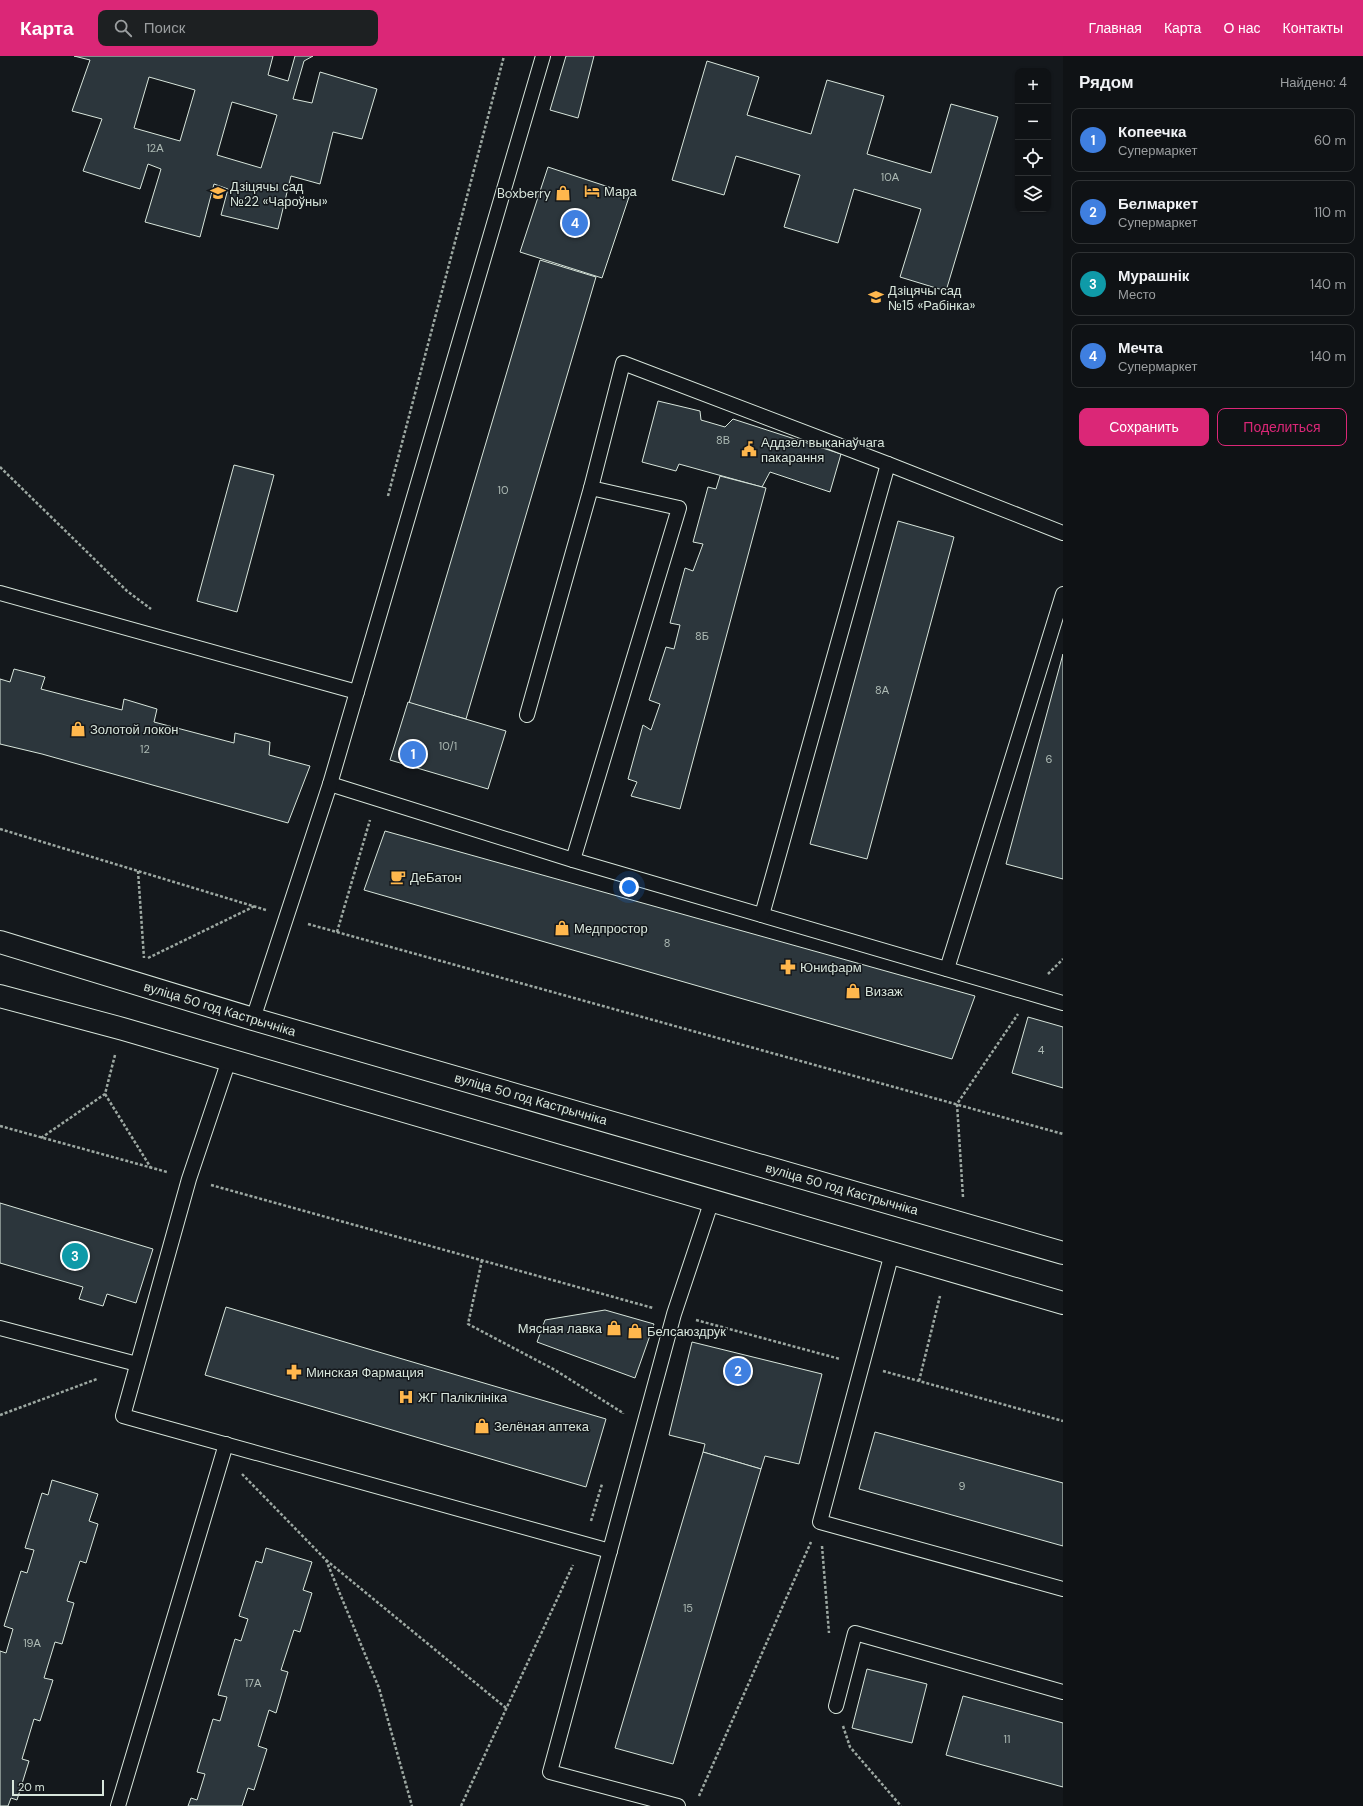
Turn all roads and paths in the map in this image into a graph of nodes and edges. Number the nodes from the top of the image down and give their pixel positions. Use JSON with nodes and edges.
{"nodes":[{"id":1,"x":504,"y":56,"type":"edge"},
{"id":2,"x":543,"y":56,"type":"edge"},
{"id":3,"x":888,"y":464,"type":"junction"},
{"id":4,"x":0,"y":467,"type":"edge"},
{"id":5,"x":591,"y":488,"type":"junction"},
{"id":6,"x":386,"y":502,"type":"dead end"},
{"id":7,"x":1063,"y":532,"type":"edge"},
{"id":8,"x":0,"y":593,"type":"edge"},
{"id":9,"x":1063,"y":594,"type":"edge"},
{"id":10,"x":152,"y":610,"type":"dead end"},
{"id":11,"x":357,"y":692,"type":"junction"},
{"id":12,"x":527,"y":715,"type":"dead end"},
{"id":13,"x":330,"y":784,"type":"junction"},
{"id":14,"x":0,"y":829,"type":"edge"},
{"id":15,"x":573,"y":860,"type":"junction"},
{"id":16,"x":256,"y":906,"type":"junction"},
{"id":17,"x":762,"y":915,"type":"junction"},
{"id":18,"x":287,"y":918,"type":"junction"},
{"id":19,"x":0,"y":942,"type":"edge"},
{"id":20,"x":1063,"y":959,"type":"edge"},
{"id":21,"x":144,"y":960,"type":"dead end"},
{"id":22,"x":947,"y":969,"type":"junction"},
{"id":23,"x":1030,"y":994,"type":"junction"},
{"id":24,"x":0,"y":996,"type":"edge"},
{"id":25,"x":1063,"y":1003,"type":"edge"},
{"id":26,"x":253,"y":1019,"type":"junction"},
{"id":27,"x":229,"y":1060,"type":"junction"},
{"id":28,"x":105,"y":1094,"type":"dead end"},
{"id":29,"x":957,"y":1104,"type":"junction"},
{"id":30,"x":0,"y":1126,"type":"edge"},
{"id":31,"x":1063,"y":1134,"type":"edge"},
{"id":32,"x":151,"y":1168,"type":"junction"},
{"id":33,"x":189,"y":1178,"type":"junction"},
{"id":34,"x":712,"y":1200,"type":"junction"},
{"id":35,"x":1063,"y":1252,"type":"edge"},
{"id":36,"x":892,"y":1253,"type":"junction"},
{"id":37,"x":1063,"y":1303,"type":"edge"},
{"id":38,"x":674,"y":1314,"type":"junction"},
{"id":39,"x":0,"y":1328,"type":"edge"},
{"id":40,"x":137,"y":1364,"type":"junction"},
{"id":41,"x":862,"y":1365,"type":"junction"},
{"id":42,"x":0,"y":1415,"type":"edge"},
{"id":43,"x":1063,"y":1421,"type":"edge"},
{"id":44,"x":224,"y":1449,"type":"junction"},
{"id":45,"x":820,"y":1522,"type":"junction"},
{"id":46,"x":610,"y":1551,"type":"junction"},
{"id":47,"x":326,"y":1560,"type":"junction"},
{"id":48,"x":1063,"y":1589,"type":"edge"},
{"id":49,"x":1063,"y":1692,"type":"edge"},
{"id":50,"x":836,"y":1706,"type":"dead end"},
{"id":51,"x":506,"y":1708,"type":"dead end"},
{"id":52,"x":698,"y":1799,"type":"dead end"},
{"id":53,"x":118,"y":1806,"type":"edge"},
{"id":54,"x":412,"y":1806,"type":"edge"},
{"id":55,"x":678,"y":1806,"type":"edge"}],
"edges":[{"from":1,"to":6,"type":"path"},
{"from":2,"to":11,"type":"lane"},
{"from":3,"to":5,"type":"lane"},
{"from":3,"to":7,"type":"lane"},
{"from":3,"to":17,"type":"lane"},
{"from":4,"to":10,"type":"path"},
{"from":5,"to":12,"type":"lane"},
{"from":5,"to":15,"type":"lane"},
{"from":8,"to":11,"type":"lane"},
{"from":9,"to":22,"type":"lane"},
{"from":11,"to":13,"type":"lane"},
{"from":13,"to":15,"type":"lane"},
{"from":13,"to":18,"type":"lane"},
{"from":14,"to":16,"type":"path"},
{"from":15,"to":17,"type":"lane"},
{"from":16,"to":18,"type":"path"},
{"from":16,"to":21,"type":"path"},
{"from":17,"to":22,"type":"lane"},
{"from":18,"to":26,"type":"lane"},
{"from":18,"to":29,"type":"path"},
{"from":19,"to":26,"type":"main road","name":"вуліца 50 год Кастрычніка"},
{"from":20,"to":23,"type":"path"},
{"from":22,"to":23,"type":"lane"},
{"from":23,"to":25,"type":"lane"},
{"from":23,"to":29,"type":"path"},
{"from":24,"to":27,"type":"main road"},
{"from":26,"to":35,"type":"main road","name":"вуліца 50 год Кастрычніка"},
{"from":27,"to":33,"type":"lane"},
{"from":27,"to":34,"type":"main road"},
{"from":28,"to":32,"type":"path"},
{"from":29,"to":31,"type":"path"},
{"from":30,"to":32,"type":"path"},
{"from":32,"to":33,"type":"path"},
{"from":33,"to":38,"type":"path"},
{"from":33,"to":40,"type":"lane"},
{"from":34,"to":36,"type":"main road"},
{"from":34,"to":38,"type":"lane"},
{"from":36,"to":37,"type":"main road"},
{"from":36,"to":41,"type":"lane"},
{"from":38,"to":41,"type":"path"},
{"from":38,"to":46,"type":"lane"},
{"from":39,"to":40,"type":"lane"},
{"from":40,"to":42,"type":"path"},
{"from":40,"to":44,"type":"lane"},
{"from":41,"to":43,"type":"path"},
{"from":41,"to":45,"type":"lane"},
{"from":44,"to":46,"type":"lane"},
{"from":44,"to":47,"type":"path"},
{"from":44,"to":53,"type":"lane"},
{"from":45,"to":48,"type":"lane"},
{"from":45,"to":52,"type":"path"},
{"from":46,"to":55,"type":"lane"},
{"from":47,"to":51,"type":"path"},
{"from":47,"to":54,"type":"path"},
{"from":49,"to":50,"type":"lane"}]}
